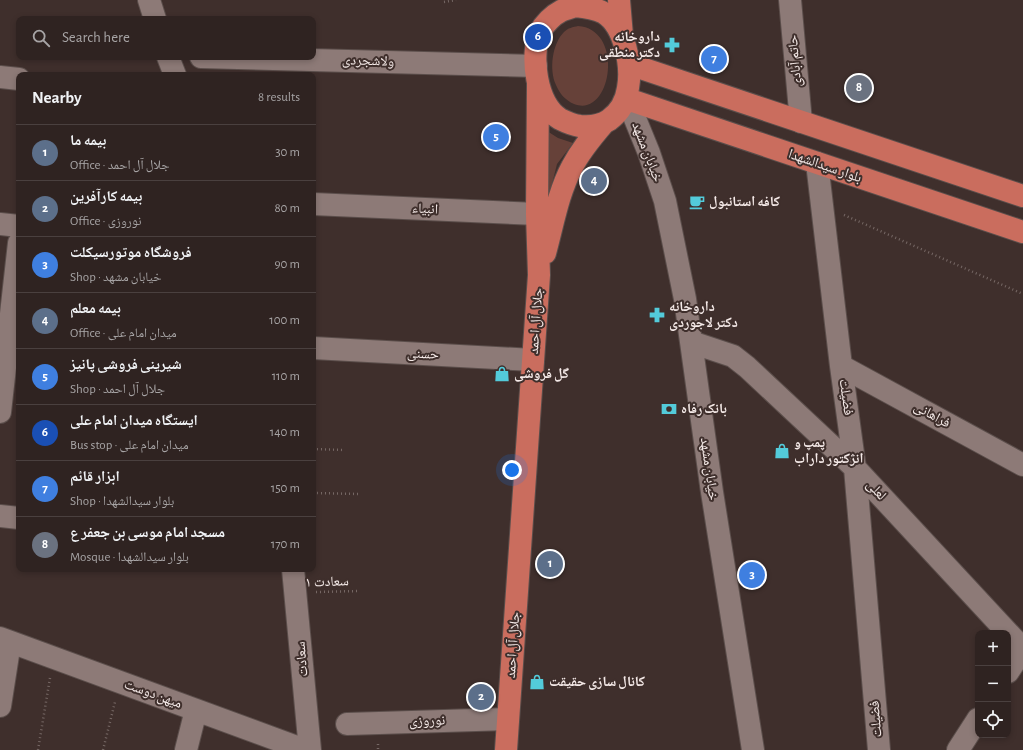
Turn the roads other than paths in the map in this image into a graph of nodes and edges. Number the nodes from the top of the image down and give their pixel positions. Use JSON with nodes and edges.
{"nodes":[{"id":1,"x":149,"y":0,"type":"edge"},
{"id":2,"x":545,"y":0,"type":"edge"},
{"id":3,"x":619,"y":0,"type":"edge"},
{"id":4,"x":790,"y":0,"type":"edge"},
{"id":5,"x":155,"y":16,"type":"edge"},
{"id":6,"x":540,"y":32,"type":"junction"},
{"id":7,"x":623,"y":39,"type":"junction"},
{"id":8,"x":169,"y":60,"type":"edge"},
{"id":9,"x":257,"y":60,"type":"edge"},
{"id":10,"x":629,"y":64,"type":"junction"},
{"id":11,"x":174,"y":72,"type":"edge"},
{"id":12,"x":537,"y":75,"type":"junction"},
{"id":13,"x":0,"y":77,"type":"edge"},
{"id":14,"x":16,"y":79,"type":"edge"},
{"id":15,"x":720,"y":95,"type":"junction"},
{"id":16,"x":626,"y":99,"type":"junction"},
{"id":17,"x":801,"y":122,"type":"junction"},
{"id":18,"x":603,"y":124,"type":"junction"},
{"id":19,"x":709,"y":127,"type":"junction"},
{"id":20,"x":817,"y":163,"type":"junction"},
{"id":21,"x":1023,"y":196,"type":"edge"},
{"id":22,"x":316,"y":204,"type":"edge"},
{"id":23,"x":537,"y":214,"type":"junction"},
{"id":24,"x":0,"y":224,"type":"edge"},
{"id":25,"x":16,"y":226,"type":"edge"},
{"id":26,"x":1023,"y":232,"type":"edge"},
{"id":27,"x":539,"y":275,"type":"junction"},
{"id":28,"x":16,"y":278,"type":"edge"},
{"id":29,"x":691,"y":342,"type":"junction"},
{"id":30,"x":316,"y":348,"type":"edge"},
{"id":31,"x":533,"y":360,"type":"junction"},
{"id":32,"x":841,"y":366,"type":"junction"},
{"id":33,"x":8,"y":371,"type":"edge"},
{"id":34,"x":0,"y":412,"type":"edge"},
{"id":35,"x":1023,"y":465,"type":"edge"},
{"id":36,"x":855,"y":468,"type":"junction"},
{"id":37,"x":0,"y":516,"type":"edge"},
{"id":38,"x":16,"y":518,"type":"edge"},
{"id":39,"x":293,"y":572,"type":"edge"},
{"id":40,"x":5,"y":640,"type":"edge"},
{"id":41,"x":1023,"y":649,"type":"edge"},
{"id":42,"x":1011,"y":667,"type":"edge"},
{"id":43,"x":0,"y":706,"type":"edge"},
{"id":44,"x":196,"y":710,"type":"junction"},
{"id":45,"x":508,"y":718,"type":"junction"},
{"id":46,"x":347,"y":724,"type":"dead end"},
{"id":47,"x":975,"y":724,"type":"edge"},
{"id":48,"x":186,"y":750,"type":"edge"},
{"id":49,"x":305,"y":750,"type":"edge"},
{"id":50,"x":310,"y":750,"type":"edge"},
{"id":51,"x":506,"y":750,"type":"edge"},
{"id":52,"x":753,"y":750,"type":"edge"},
{"id":53,"x":879,"y":750,"type":"edge"},
{"id":54,"x":958,"y":750,"type":"edge"}],
"edges":[{"from":1,"to":5,"type":"street"},
{"from":2,"to":6,"type":"main road"},
{"from":3,"to":7,"type":"main road"},
{"from":4,"to":17,"type":"street","name":"حاتم آبادی"},
{"from":6,"to":7,"type":"main road"},
{"from":6,"to":12,"type":"main road"},
{"from":7,"to":10,"type":"main road"},
{"from":8,"to":11,"type":"street"},
{"from":9,"to":12,"type":"street","name":"ولاشجردی"},
{"from":10,"to":15,"type":"main road"},
{"from":10,"to":16,"type":"main road"},
{"from":12,"to":18,"type":"main road"},
{"from":12,"to":23,"type":"main road","name":"جلال آل احمد"},
{"from":13,"to":14,"type":"street"},
{"from":15,"to":17,"type":"main road"},
{"from":15,"to":19,"type":"main road"},
{"from":16,"to":18,"type":"main road"},
{"from":16,"to":19,"type":"main road","name":"بلوار سیدالشهدا"},
{"from":16,"to":29,"type":"street","name":"خیابان مشهد"},
{"from":17,"to":21,"type":"main road"},
{"from":18,"to":27,"type":"main road"},
{"from":19,"to":20,"type":"main road","name":"بلوار سیدالشهدا"},
{"from":20,"to":26,"type":"main road","name":"بلوار سیدالشهدا"},
{"from":20,"to":32,"type":"street","name":"فضیلت"},
{"from":22,"to":23,"type":"street","name":"انبیاء"},
{"from":23,"to":27,"type":"main road","name":"جلال آل احمد"},
{"from":24,"to":25,"type":"street"},
{"from":27,"to":31,"type":"main road","name":"جلال آل احمد"},
{"from":28,"to":33,"type":"street"},
{"from":29,"to":36,"type":"street","name":"لعلی"},
{"from":29,"to":52,"type":"street","name":"خیابان مشهد"},
{"from":30,"to":31,"type":"street","name":"حسنی"},
{"from":31,"to":45,"type":"main road","name":"جلال آل احمد"},
{"from":32,"to":35,"type":"street","name":"فراهانی"},
{"from":32,"to":36,"type":"street","name":"فضیلت"},
{"from":33,"to":34,"type":"street"},
{"from":36,"to":41,"type":"street","name":"لعلی"},
{"from":36,"to":53,"type":"street","name":"فضیلت"},
{"from":37,"to":38,"type":"street"},
{"from":39,"to":50,"type":"street","name":"سعادت"},
{"from":40,"to":43,"type":"street"},
{"from":40,"to":44,"type":"street","name":"میهن دوست"},
{"from":41,"to":42,"type":"street"},
{"from":44,"to":48,"type":"street"},
{"from":44,"to":49,"type":"street","name":"میهن دوست"},
{"from":45,"to":46,"type":"street","name":"نوروزی"},
{"from":45,"to":51,"type":"main road","name":"جلال آل احمد"},
{"from":47,"to":54,"type":"street"}]}
